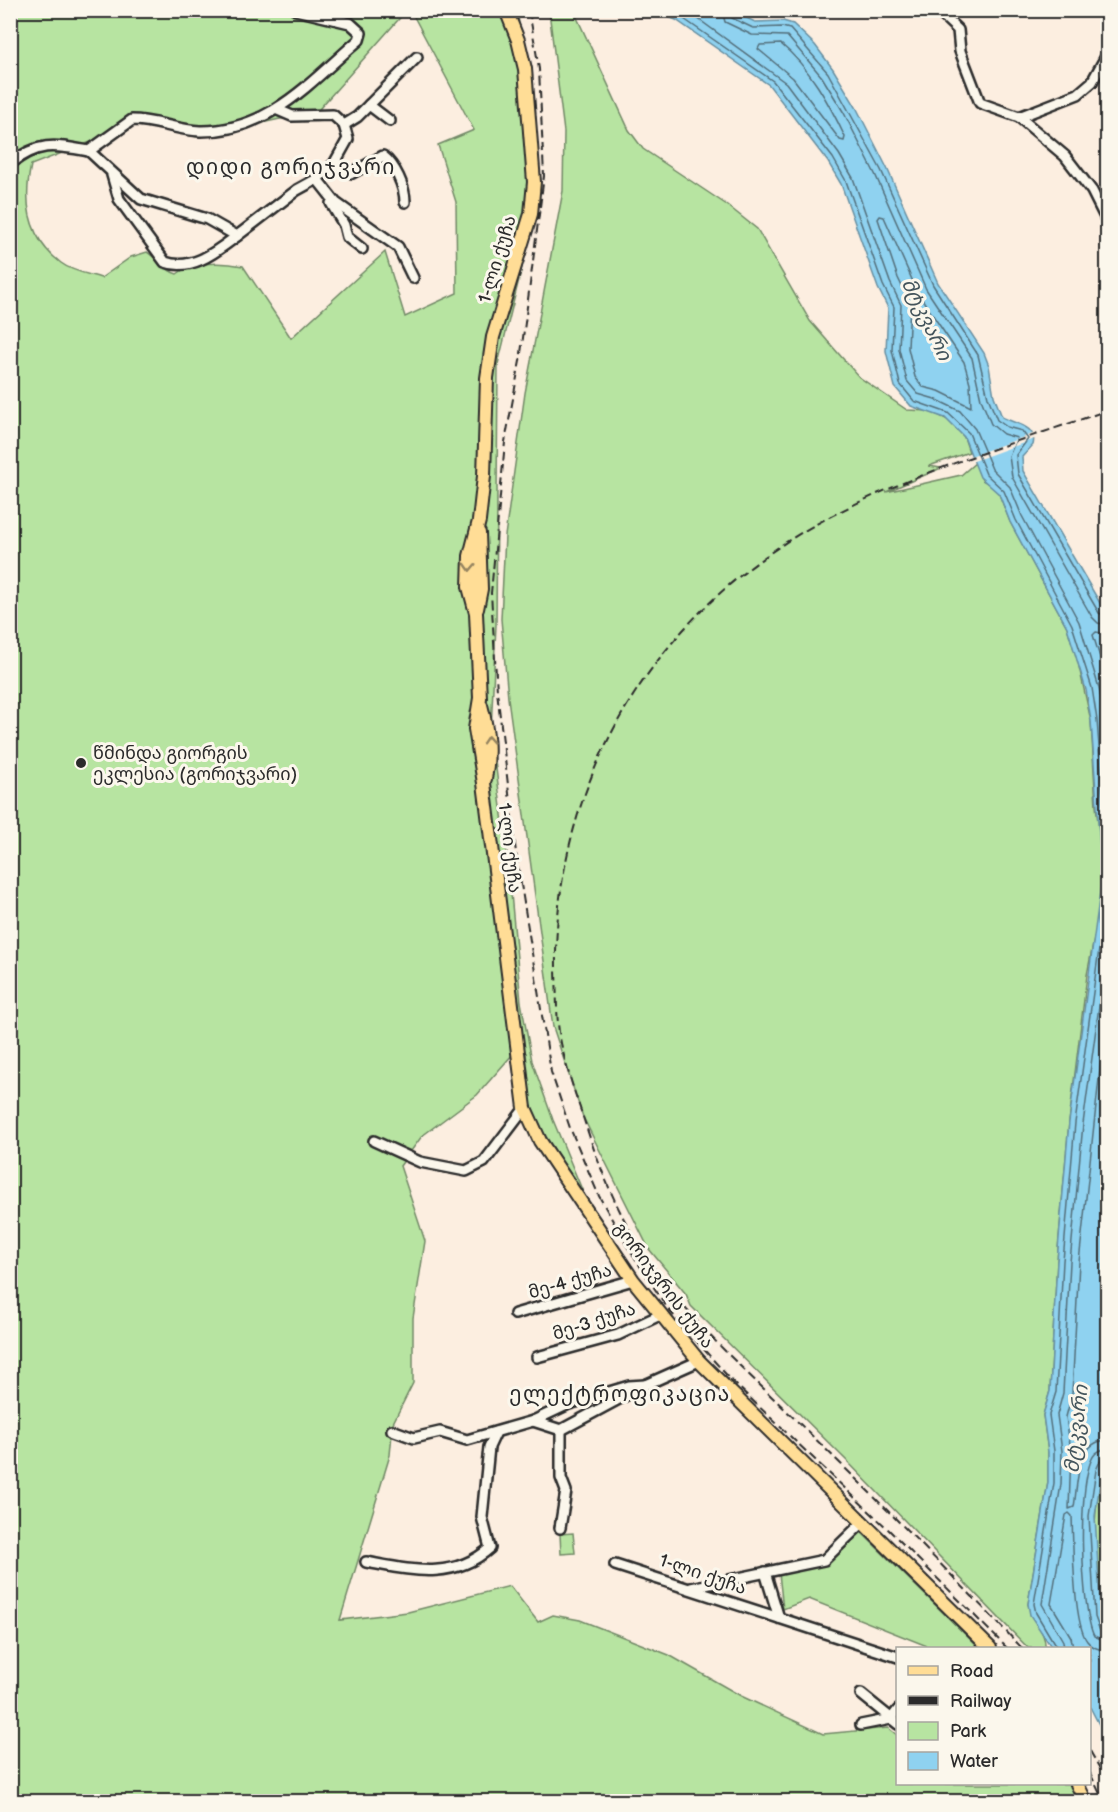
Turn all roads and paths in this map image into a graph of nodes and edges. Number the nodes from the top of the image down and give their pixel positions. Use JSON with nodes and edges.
{"nodes":[{"id":1,"x":296,"y":10,"type":"edge"},
{"id":2,"x":506,"y":10,"type":"edge"},
{"id":3,"x":937,"y":10,"type":"edge"},
{"id":4,"x":1107,"y":53,"type":"edge"},
{"id":5,"x":417,"y":57,"type":"dead end"},
{"id":6,"x":369,"y":105,"type":"junction"},
{"id":7,"x":278,"y":110,"type":"junction"},
{"id":8,"x":1019,"y":117,"type":"junction"},
{"id":9,"x":390,"y":120,"type":"dead end"},
{"id":10,"x":344,"y":125,"type":"junction"},
{"id":11,"x":89,"y":151,"type":"junction"},
{"id":12,"x":10,"y":164,"type":"edge"},
{"id":13,"x":334,"y":164,"type":"junction"},
{"id":14,"x":112,"y":175,"type":"junction"},
{"id":15,"x":319,"y":181,"type":"junction"},
{"id":16,"x":405,"y":202,"type":"dead end"},
{"id":17,"x":1107,"y":223,"type":"edge"},
{"id":18,"x":237,"y":236,"type":"junction"},
{"id":19,"x":362,"y":249,"type":"dead end"},
{"id":20,"x":413,"y":278,"type":"dead end"},
{"id":21,"x":501,"y":917,"type":"joint"},
{"id":22,"x":525,"y":1108,"type":"junction"},
{"id":23,"x":374,"y":1141,"type":"dead end"},
{"id":24,"x":633,"y":1280,"type":"junction"},
{"id":25,"x":515,"y":1314,"type":"dead end"},
{"id":26,"x":660,"y":1315,"type":"junction"},
{"id":27,"x":537,"y":1357,"type":"dead end"},
{"id":28,"x":699,"y":1361,"type":"junction"},
{"id":29,"x":645,"y":1384,"type":"junction"},
{"id":30,"x":533,"y":1421,"type":"junction"},
{"id":31,"x":392,"y":1430,"type":"dead end"},
{"id":32,"x":561,"y":1430,"type":"junction"},
{"id":33,"x":496,"y":1432,"type":"junction"},
{"id":34,"x":862,"y":1523,"type":"junction"},
{"id":35,"x":560,"y":1528,"type":"dead end"},
{"id":36,"x":366,"y":1562,"type":"dead end"},
{"id":37,"x":615,"y":1564,"type":"dead end"},
{"id":38,"x":765,"y":1572,"type":"junction"},
{"id":39,"x":691,"y":1588,"type":"junction"},
{"id":40,"x":779,"y":1618,"type":"junction"},
{"id":41,"x":989,"y":1647,"type":"edge"},
{"id":42,"x":896,"y":1657,"type":"edge"},
{"id":43,"x":861,"y":1695,"type":"dead end"},
{"id":44,"x":894,"y":1722,"type":"edge"},
{"id":45,"x":861,"y":1725,"type":"dead end"},
{"id":46,"x":1078,"y":1785,"type":"edge"},
{"id":47,"x":1086,"y":1802,"type":"edge"}],
"edges":[{"from":1,"to":7,"type":"street"},
{"from":2,"to":21,"type":"main road","name":"1-ლი ქუჩა"},
{"from":3,"to":8,"type":"street"},
{"from":4,"to":8,"type":"street"},
{"from":5,"to":6,"type":"street"},
{"from":6,"to":9,"type":"street"},
{"from":6,"to":10,"type":"street"},
{"from":7,"to":10,"type":"street"},
{"from":7,"to":11,"type":"street"},
{"from":8,"to":17,"type":"street"},
{"from":10,"to":13,"type":"street"},
{"from":11,"to":12,"type":"street"},
{"from":11,"to":14,"type":"street"},
{"from":13,"to":15,"type":"street"},
{"from":13,"to":16,"type":"street"},
{"from":14,"to":18,"type":"street"},
{"from":14,"to":18,"type":"street"},
{"from":15,"to":18,"type":"street"},
{"from":15,"to":19,"type":"street"},
{"from":15,"to":20,"type":"street"},
{"from":21,"to":22,"type":"main road","name":"გორიჯვრის ქუჩა"},
{"from":22,"to":23,"type":"street"},
{"from":22,"to":24,"type":"main road","name":"გორიჯვრის ქუჩა"},
{"from":24,"to":25,"type":"street","name":"მე-4 ქუჩა"},
{"from":24,"to":26,"type":"main road","name":"გორიჯვრის ქუჩა"},
{"from":26,"to":27,"type":"street","name":"მე-3 ქუჩა"},
{"from":26,"to":28,"type":"main road","name":"გორიჯვრის ქუჩა"},
{"from":28,"to":29,"type":"street"},
{"from":28,"to":34,"type":"main road","name":"გორიჯვრის ქუჩა"},
{"from":29,"to":30,"type":"street"},
{"from":29,"to":32,"type":"street"},
{"from":30,"to":32,"type":"street"},
{"from":30,"to":33,"type":"street"},
{"from":31,"to":33,"type":"street"},
{"from":32,"to":35,"type":"street"},
{"from":33,"to":36,"type":"street"},
{"from":34,"to":38,"type":"street"},
{"from":34,"to":41,"type":"main road","name":"გორიჯვრის ქუჩა"},
{"from":37,"to":39,"type":"street","name":"1-ლი ქუჩა"},
{"from":38,"to":39,"type":"street"},
{"from":38,"to":40,"type":"street","name":"1-ლი ქუჩა"},
{"from":39,"to":40,"type":"street","name":"1-ლი ქუჩა"},
{"from":40,"to":42,"type":"street","name":"1-ლი ქუჩა"},
{"from":43,"to":44,"type":"street"},
{"from":44,"to":45,"type":"street"},
{"from":46,"to":47,"type":"main road"}]}
